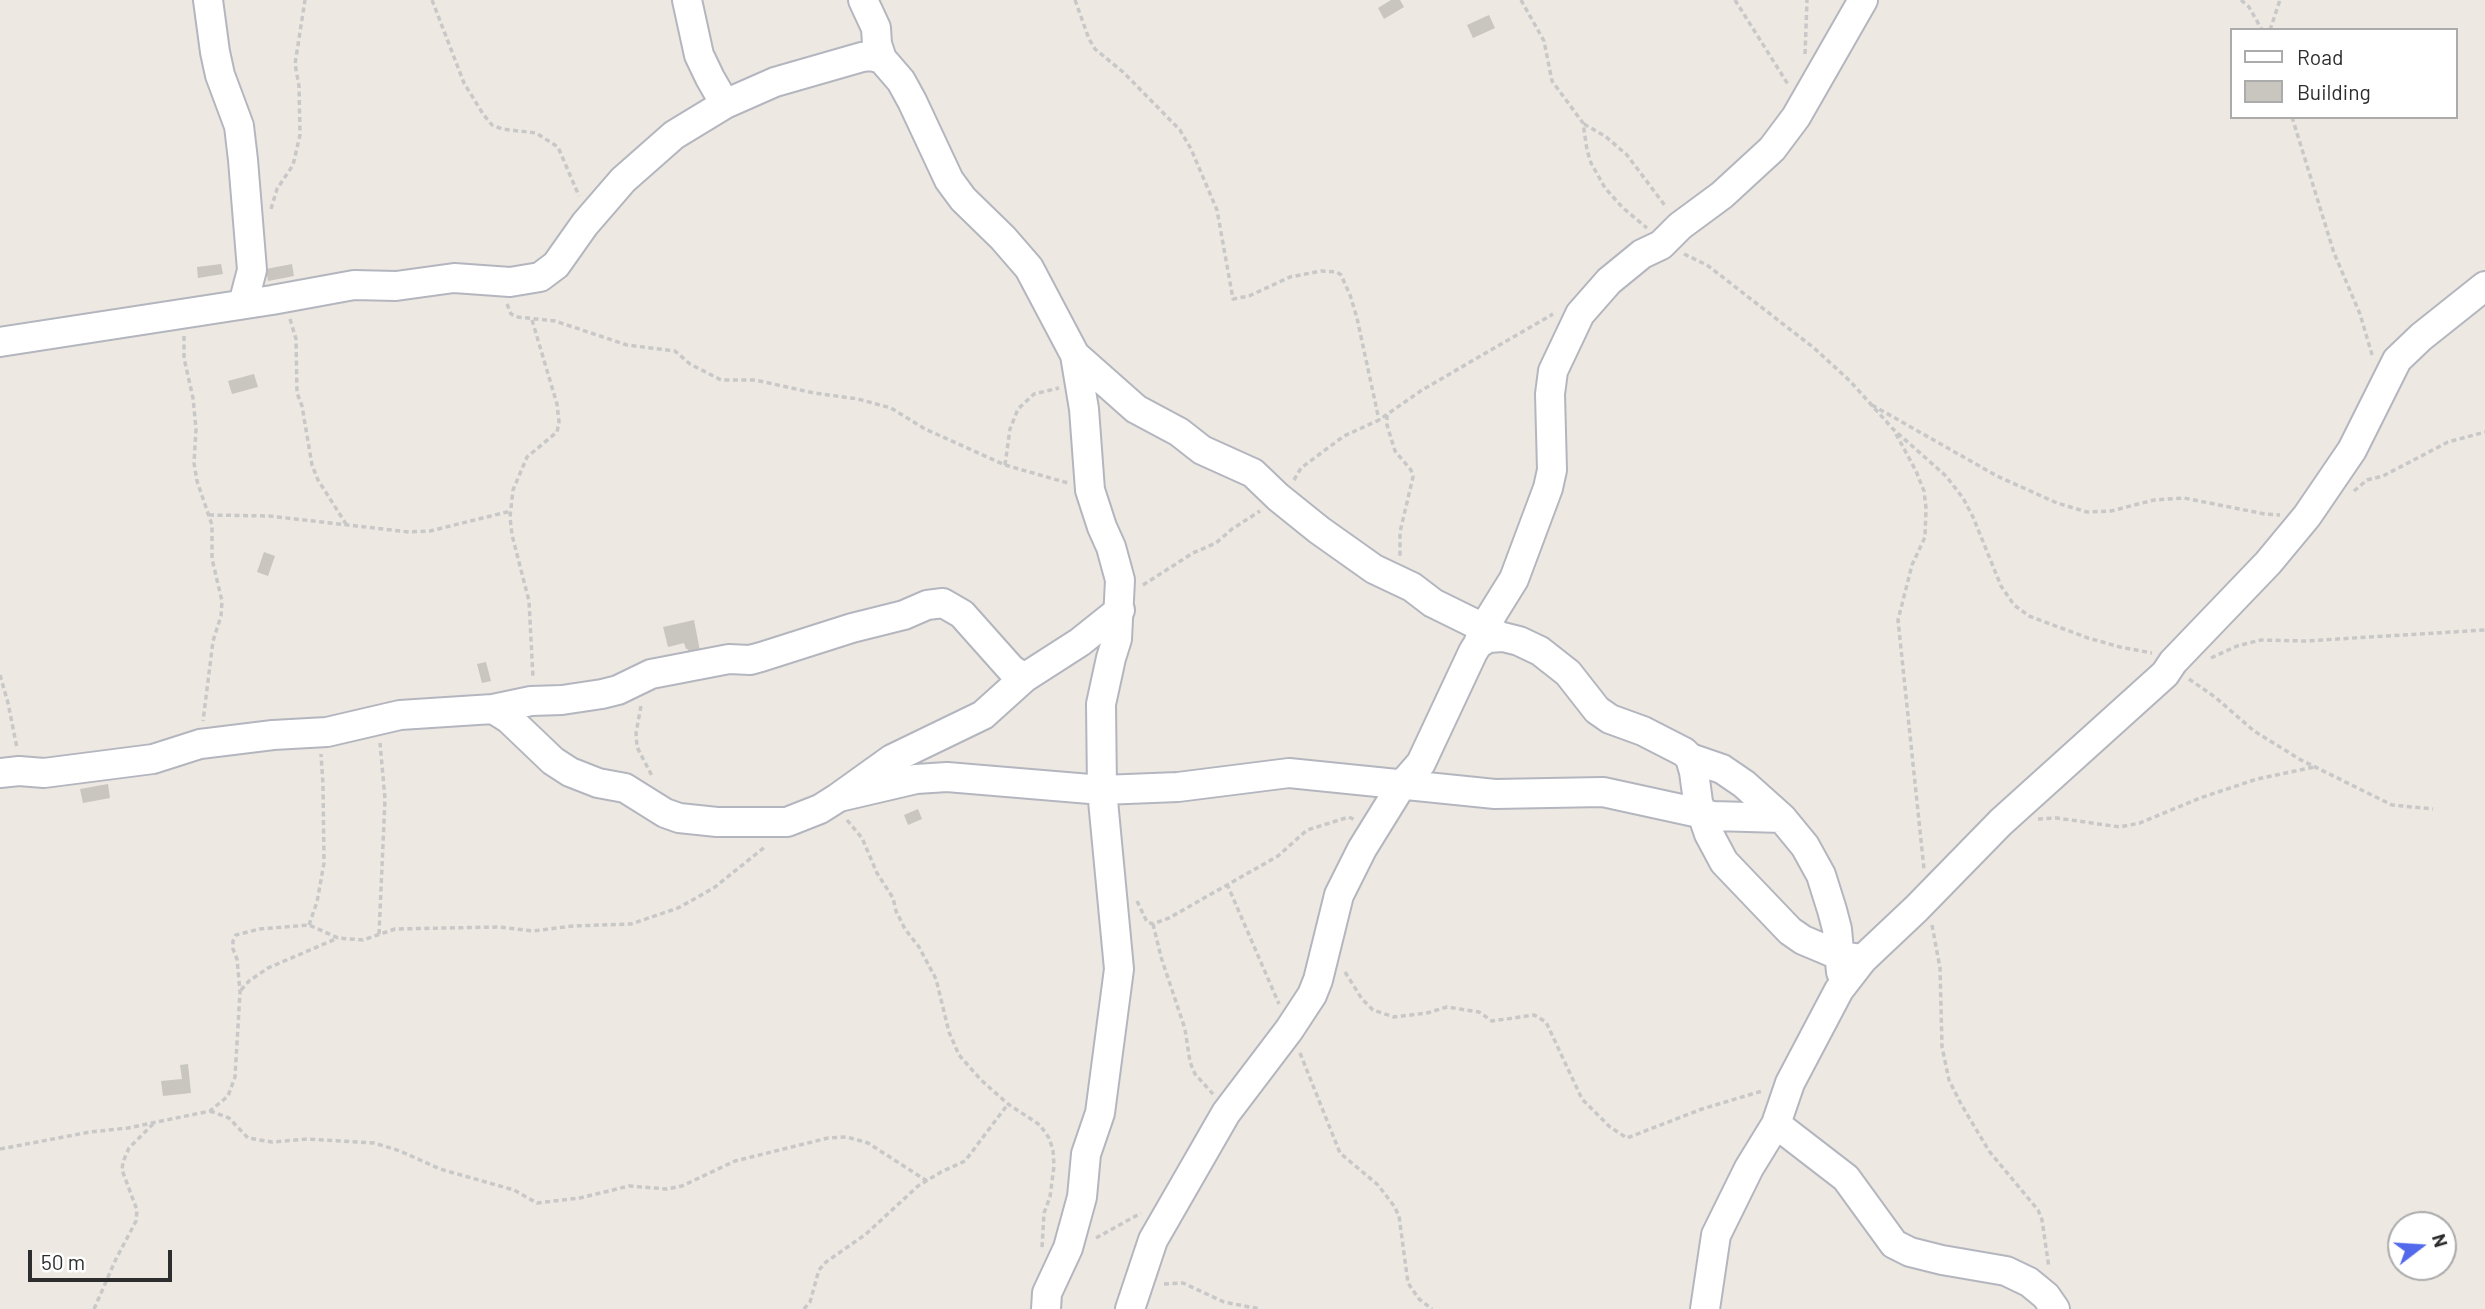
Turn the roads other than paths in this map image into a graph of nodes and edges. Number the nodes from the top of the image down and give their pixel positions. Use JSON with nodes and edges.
{"nodes":[{"id":1,"x":208,"y":0,"type":"edge"},
{"id":2,"x":687,"y":0,"type":"edge"},
{"id":3,"x":863,"y":0,"type":"edge"},
{"id":4,"x":890,"y":0,"type":"edge"},
{"id":5,"x":1863,"y":0,"type":"edge"},
{"id":6,"x":876,"y":28,"type":"junction"},
{"id":7,"x":883,"y":59,"type":"junction"},
{"id":8,"x":725,"y":104,"type":"junction"},
{"id":9,"x":2485,"y":286,"type":"edge"},
{"id":10,"x":243,"y":304,"type":"junction"},
{"id":11,"x":0,"y":342,"type":"edge"},
{"id":12,"x":1075,"y":355,"type":"junction"},
{"id":13,"x":1120,"y":607,"type":"junction"},
{"id":14,"x":1488,"y":637,"type":"junction"},
{"id":15,"x":1024,"y":678,"type":"junction"},
{"id":16,"x":493,"y":709,"type":"junction"},
{"id":17,"x":1690,"y":758,"type":"junction"},
{"id":18,"x":10,"y":772,"type":"edge"},
{"id":19,"x":1401,"y":786,"type":"junction"},
{"id":20,"x":1102,"y":790,"type":"junction"},
{"id":21,"x":830,"y":803,"type":"junction"},
{"id":22,"x":1703,"y":814,"type":"junction"},
{"id":23,"x":1782,"y":818,"type":"junction"},
{"id":24,"x":1852,"y":957,"type":"junction"},
{"id":25,"x":1776,"y":1124,"type":"junction"},
{"id":26,"x":1133,"y":1301,"type":"edge"},
{"id":27,"x":1046,"y":1309,"type":"edge"},
{"id":28,"x":1705,"y":1309,"type":"edge"},
{"id":29,"x":2054,"y":1309,"type":"edge"}],
"edges":[{"from":1,"to":10,"type":"street"},
{"from":2,"to":8,"type":"street"},
{"from":3,"to":6,"type":"street"},
{"from":4,"to":6,"type":"street"},
{"from":5,"to":14,"type":"street"},
{"from":6,"to":7,"type":"street"},
{"from":7,"to":8,"type":"street"},
{"from":7,"to":12,"type":"street"},
{"from":8,"to":10,"type":"street"},
{"from":9,"to":24,"type":"street"},
{"from":10,"to":11,"type":"street"},
{"from":12,"to":13,"type":"street"},
{"from":12,"to":14,"type":"street"},
{"from":13,"to":15,"type":"street"},
{"from":13,"to":20,"type":"street"},
{"from":14,"to":17,"type":"street"},
{"from":14,"to":19,"type":"street"},
{"from":15,"to":16,"type":"street"},
{"from":15,"to":21,"type":"street"},
{"from":16,"to":18,"type":"street"},
{"from":16,"to":21,"type":"street"},
{"from":17,"to":22,"type":"street"},
{"from":17,"to":23,"type":"street"},
{"from":19,"to":20,"type":"street"},
{"from":19,"to":22,"type":"street"},
{"from":19,"to":26,"type":"street"},
{"from":20,"to":21,"type":"street"},
{"from":20,"to":27,"type":"street"},
{"from":22,"to":23,"type":"street"},
{"from":22,"to":24,"type":"street"},
{"from":23,"to":24,"type":"street"},
{"from":24,"to":25,"type":"street"},
{"from":25,"to":28,"type":"street"},
{"from":25,"to":29,"type":"street"}]}
